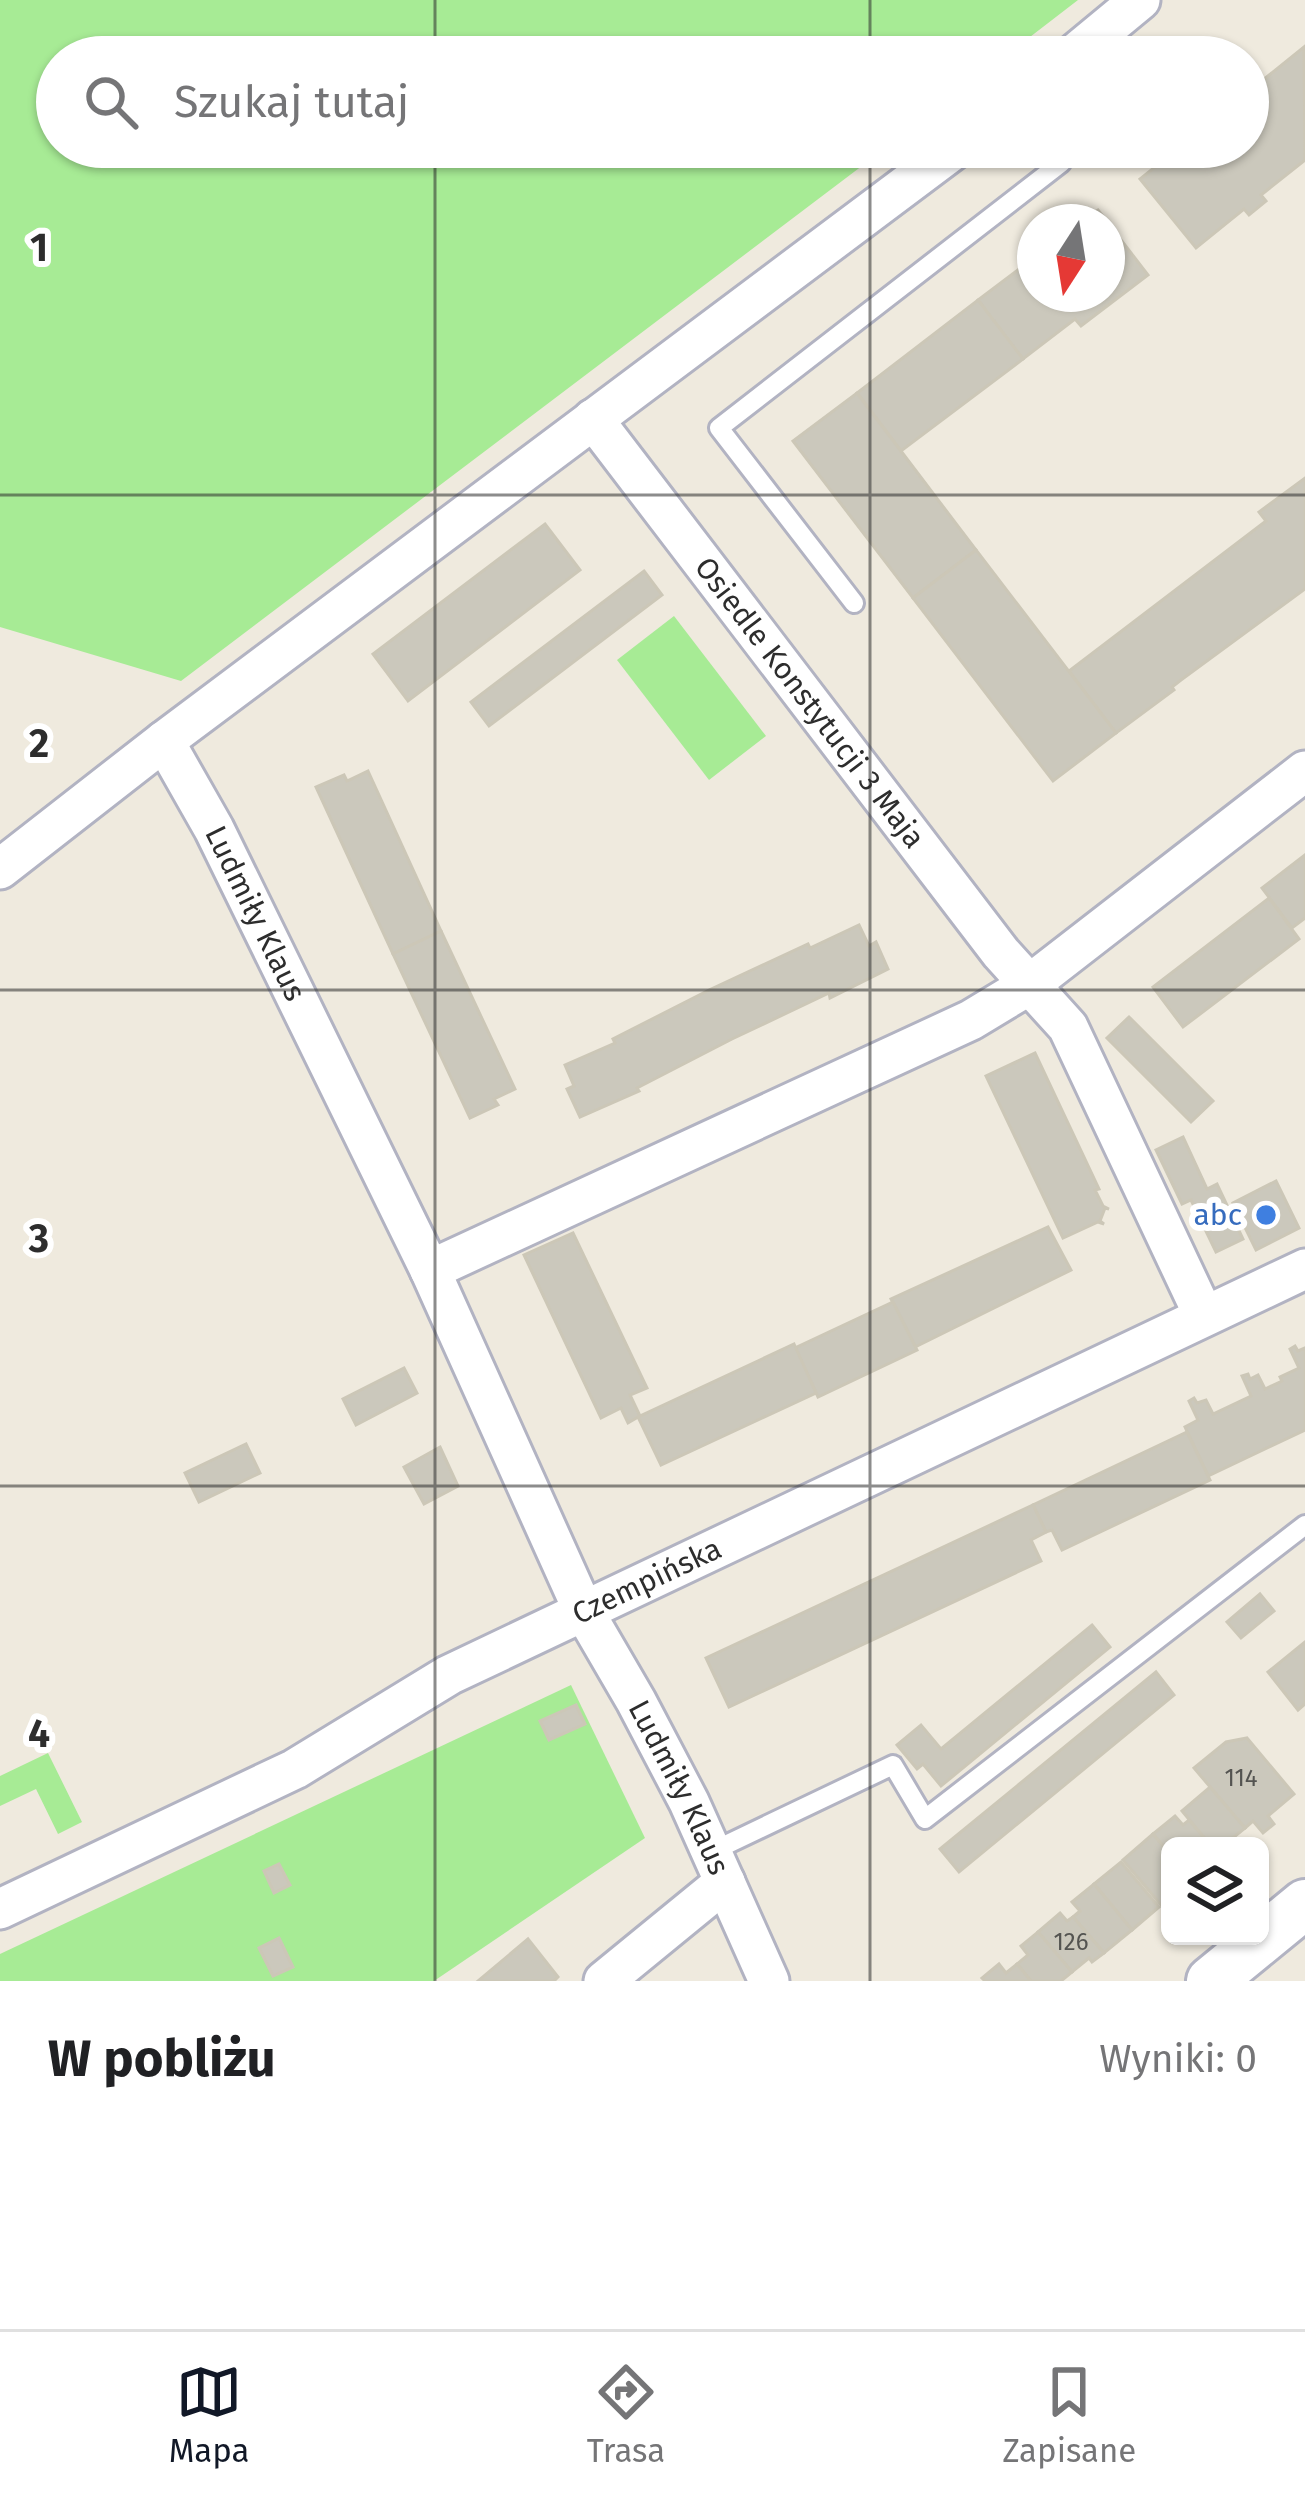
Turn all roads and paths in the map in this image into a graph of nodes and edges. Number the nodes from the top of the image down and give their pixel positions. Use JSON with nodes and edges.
{"nodes":[{"id":1,"x":1140,"y":0,"type":"edge"},
{"id":2,"x":1096,"y":36,"type":"edge"},
{"id":3,"x":929,"y":168,"type":"edge"},
{"id":4,"x":1055,"y":168,"type":"edge"},
{"id":5,"x":593,"y":419,"type":"junction"},
{"id":6,"x":854,"y":603,"type":"dead end"},
{"id":7,"x":164,"y":741,"type":"junction"},
{"id":8,"x":1305,"y":771,"type":"edge"},
{"id":9,"x":0,"y":869,"type":"edge"},
{"id":10,"x":1030,"y":986,"type":"junction"},
{"id":11,"x":1305,"y":1269,"type":"edge"},
{"id":12,"x":430,"y":1270,"type":"junction"},
{"id":13,"x":1204,"y":1316,"type":"junction"},
{"id":14,"x":1305,"y":1525,"type":"edge"},
{"id":15,"x":583,"y":1610,"type":"junction"},
{"id":16,"x":719,"y":1867,"type":"junction"},
{"id":17,"x":1305,"y":1904,"type":"edge"},
{"id":18,"x":0,"y":1909,"type":"edge"},
{"id":19,"x":604,"y":1981,"type":"edge"},
{"id":20,"x":769,"y":1981,"type":"edge"},
{"id":21,"x":1211,"y":1981,"type":"edge"}],
"edges":[{"from":1,"to":2,"type":"street"},
{"from":3,"to":5,"type":"street"},
{"from":4,"to":6,"type":"lane"},
{"from":5,"to":7,"type":"street"},
{"from":5,"to":10,"type":"street","name":"Osiedle Konstytucji 3 Maja"},
{"from":7,"to":9,"type":"street"},
{"from":7,"to":12,"type":"street","name":"Ludmiły Klaus"},
{"from":8,"to":10,"type":"street"},
{"from":10,"to":12,"type":"street"},
{"from":10,"to":13,"type":"street","name":"Osiedle Konstytucji 3 Maja"},
{"from":11,"to":13,"type":"street","name":"Czempińska"},
{"from":12,"to":15,"type":"street","name":"Ludmiły Klaus"},
{"from":13,"to":15,"type":"street","name":"Czempińska"},
{"from":14,"to":16,"type":"lane"},
{"from":15,"to":16,"type":"street","name":"Ludmiły Klaus"},
{"from":15,"to":18,"type":"street","name":"Czempińska"},
{"from":16,"to":19,"type":"street"},
{"from":16,"to":20,"type":"street","name":"Ludmiły Klaus"},
{"from":17,"to":21,"type":"street"}]}
